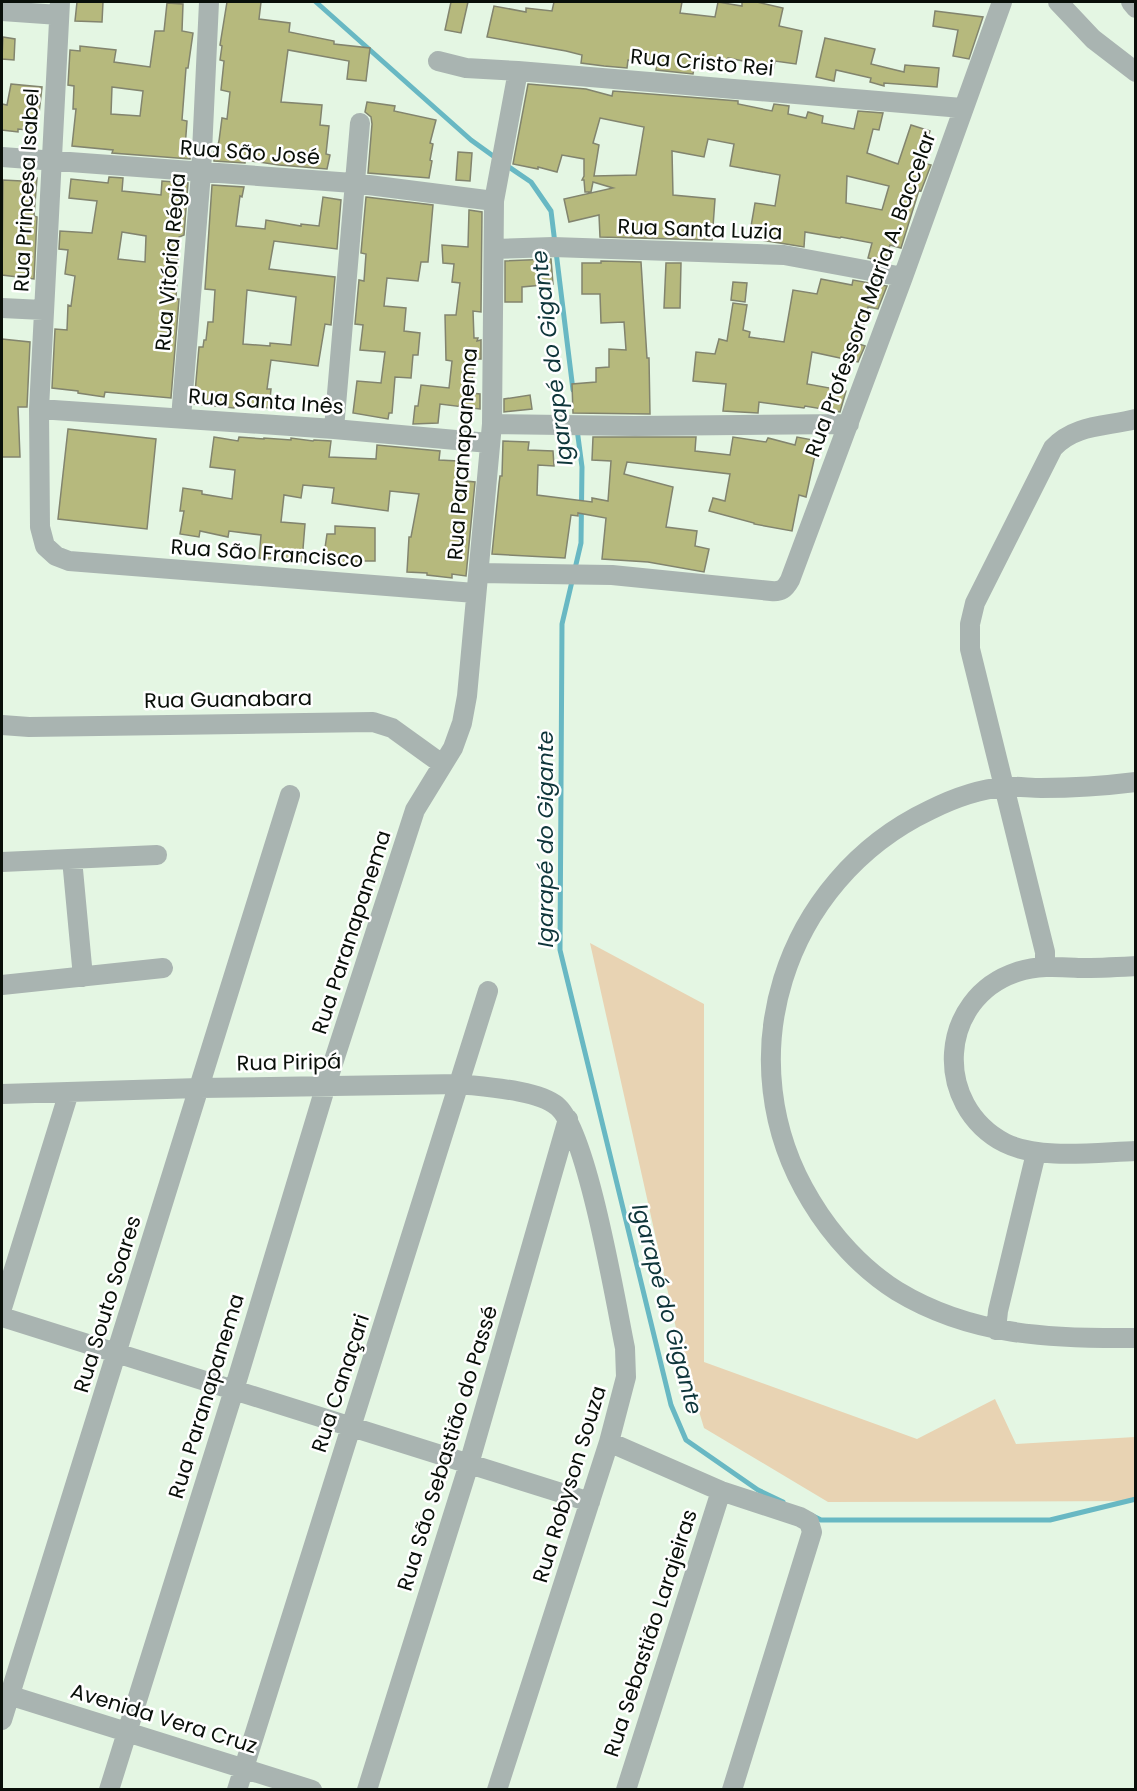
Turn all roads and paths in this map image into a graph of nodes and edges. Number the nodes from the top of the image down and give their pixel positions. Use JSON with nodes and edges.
{"nodes":[{"id":1,"x":209,"y":2,"type":"edge"},
{"id":2,"x":1002,"y":2,"type":"edge"},
{"id":3,"x":1058,"y":2,"type":"edge"},
{"id":4,"x":1131,"y":2,"type":"edge"},
{"id":5,"x":60,"y":8,"type":"edge"},
{"id":6,"x":1136,"y":8,"type":"edge"},
{"id":7,"x":2,"y":11,"type":"edge"},
{"id":8,"x":438,"y":61,"type":"dead end"},
{"id":9,"x":518,"y":71,"type":"junction"},
{"id":10,"x":1136,"y":72,"type":"edge"},
{"id":11,"x":962,"y":108,"type":"junction"},
{"id":12,"x":360,"y":123,"type":"dead end"},
{"id":13,"x":2,"y":157,"type":"edge"},
{"id":14,"x":51,"y":160,"type":"junction"},
{"id":15,"x":201,"y":173,"type":"junction"},
{"id":16,"x":353,"y":183,"type":"junction"},
{"id":17,"x":494,"y":201,"type":"junction"},
{"id":18,"x":494,"y":249,"type":"junction"},
{"id":19,"x":903,"y":277,"type":"junction"},
{"id":20,"x":2,"y":308,"type":"edge"},
{"id":21,"x":43,"y":310,"type":"junction"},
{"id":22,"x":39,"y":409,"type":"junction"},
{"id":23,"x":182,"y":418,"type":"junction"},
{"id":24,"x":1136,"y":419,"type":"edge"},
{"id":25,"x":849,"y":424,"type":"junction"},
{"id":26,"x":334,"y":429,"type":"junction"},
{"id":27,"x":490,"y":434,"type":"junction"},
{"id":28,"x":56,"y":556,"type":"joint"},
{"id":29,"x":478,"y":573,"type":"junction"},
{"id":30,"x":475,"y":593,"type":"junction"},
{"id":31,"x":2,"y":725,"type":"edge"},
{"id":32,"x":442,"y":764,"type":"junction"},
{"id":33,"x":1136,"y":782,"type":"edge"},
{"id":34,"x":1005,"y":787,"type":"junction"},
{"id":35,"x":290,"y":795,"type":"dead end"},
{"id":36,"x":157,"y":855,"type":"dead end"},
{"id":37,"x":72,"y":859,"type":"junction"},
{"id":38,"x":2,"y":862,"type":"edge"},
{"id":39,"x":1136,"y":966,"type":"edge"},
{"id":40,"x":1045,"y":967,"type":"junction"},
{"id":41,"x":163,"y":968,"type":"dead end"},
{"id":42,"x":83,"y":977,"type":"junction"},
{"id":43,"x":2,"y":985,"type":"edge"},
{"id":44,"x":489,"y":991,"type":"dead end"},
{"id":45,"x":460,"y":1084,"type":"junction"},
{"id":46,"x":326,"y":1085,"type":"junction"},
{"id":47,"x":199,"y":1088,"type":"junction"},
{"id":48,"x":69,"y":1092,"type":"junction"},
{"id":49,"x":2,"y":1094,"type":"edge"},
{"id":50,"x":568,"y":1119,"type":"junction"},
{"id":51,"x":1136,"y":1151,"type":"edge"},
{"id":52,"x":1036,"y":1153,"type":"junction"},
{"id":53,"x":2,"y":1308,"type":"edge"},
{"id":54,"x":2,"y":1317,"type":"edge"},
{"id":55,"x":996,"y":1330,"type":"junction"},
{"id":56,"x":1136,"y":1338,"type":"edge"},
{"id":57,"x":118,"y":1352,"type":"junction"},
{"id":58,"x":234,"y":1390,"type":"junction"},
{"id":59,"x":351,"y":1426,"type":"junction"},
{"id":60,"x":609,"y":1442,"type":"junction"},
{"id":61,"x":469,"y":1464,"type":"junction"},
{"id":62,"x":721,"y":1491,"type":"junction"},
{"id":63,"x":590,"y":1502,"type":"junction"},
{"id":64,"x":5,"y":1695,"type":"edge"},
{"id":65,"x":2,"y":1720,"type":"edge"},
{"id":66,"x":127,"y":1731,"type":"junction"},
{"id":67,"x":244,"y":1768,"type":"junction"},
{"id":68,"x":109,"y":1790,"type":"edge"},
{"id":69,"x":237,"y":1790,"type":"edge"},
{"id":70,"x":312,"y":1790,"type":"edge"},
{"id":71,"x":368,"y":1790,"type":"edge"},
{"id":72,"x":497,"y":1790,"type":"edge"},
{"id":73,"x":626,"y":1790,"type":"edge"},
{"id":74,"x":732,"y":1790,"type":"edge"}],
"edges":[{"from":1,"to":15,"type":"street","name":"Rua Vitória Régia"},
{"from":2,"to":11,"type":"street","name":"Rua Professora Maria A. Baccelar"},
{"from":3,"to":10,"type":"street"},
{"from":4,"to":6,"type":"street"},
{"from":5,"to":7,"type":"street"},
{"from":5,"to":14,"type":"street","name":"Rua Princesa Isabel"},
{"from":8,"to":9,"type":"street","name":"Rua Cristo Rei"},
{"from":9,"to":11,"type":"street","name":"Rua Cristo Rei"},
{"from":9,"to":17,"type":"street","name":"Rua Paranapanema"},
{"from":11,"to":19,"type":"street","name":"Rua Professora Maria A. Baccelar"},
{"from":12,"to":16,"type":"street"},
{"from":13,"to":14,"type":"street","name":"Rua São José"},
{"from":14,"to":15,"type":"street","name":"Rua São José"},
{"from":14,"to":21,"type":"street","name":"Rua Princesa Isabel"},
{"from":15,"to":16,"type":"street","name":"Rua São José"},
{"from":15,"to":23,"type":"street","name":"Rua Vitória Régia"},
{"from":16,"to":17,"type":"street","name":"Rua São José"},
{"from":16,"to":26,"type":"street"},
{"from":17,"to":18,"type":"street","name":"Rua Paranapanema"},
{"from":18,"to":19,"type":"street","name":"Rua Santa Luzia"},
{"from":18,"to":27,"type":"street","name":"Rua Paranapanema"},
{"from":19,"to":25,"type":"street","name":"Rua Professora Maria A. Baccelar"},
{"from":20,"to":21,"type":"street"},
{"from":21,"to":22,"type":"street","name":"Rua Princesa Isabel"},
{"from":22,"to":23,"type":"street","name":"Rua Santa Inês"},
{"from":22,"to":28,"type":"street","name":"Rua Princesa Isabel"},
{"from":23,"to":26,"type":"street","name":"Rua Santa Inês"},
{"from":24,"to":34,"type":"street"},
{"from":25,"to":27,"type":"street","name":"Rua Santa Inês"},
{"from":25,"to":29,"type":"street","name":"Rua Professora Maria A. Baccelar"},
{"from":26,"to":27,"type":"street","name":"Rua Santa Inês"},
{"from":27,"to":29,"type":"street","name":"Rua Paranapanema"},
{"from":28,"to":30,"type":"street","name":"Rua São Francisco"},
{"from":29,"to":30,"type":"street","name":"Rua Paranapanema"},
{"from":30,"to":32,"type":"street","name":"Rua Paranapanema"},
{"from":31,"to":32,"type":"street","name":"Rua Guanabara"},
{"from":32,"to":46,"type":"street","name":"Rua Paranapanema"},
{"from":33,"to":34,"type":"street"},
{"from":34,"to":40,"type":"street"},
{"from":34,"to":55,"type":"street"},
{"from":35,"to":47,"type":"street","name":"Rua Souto Soares"},
{"from":36,"to":37,"type":"street"},
{"from":37,"to":38,"type":"street"},
{"from":37,"to":42,"type":"street"},
{"from":39,"to":40,"type":"street"},
{"from":40,"to":52,"type":"street"},
{"from":41,"to":42,"type":"street"},
{"from":42,"to":43,"type":"street"},
{"from":44,"to":45,"type":"street","name":"Rua Canaçari"},
{"from":45,"to":46,"type":"street","name":"Rua Piripá"},
{"from":45,"to":50,"type":"street","name":"Rua Piripá"},
{"from":45,"to":59,"type":"street","name":"Rua Canaçari"},
{"from":46,"to":47,"type":"street","name":"Rua Piripá"},
{"from":46,"to":58,"type":"street","name":"Rua Paranapanema"},
{"from":47,"to":48,"type":"street","name":"Rua Piripá"},
{"from":47,"to":57,"type":"street","name":"Rua Souto Soares"},
{"from":48,"to":49,"type":"street","name":"Rua Piripá"},
{"from":48,"to":53,"type":"street"},
{"from":50,"to":60,"type":"street","name":"Rua Robyson Souza"},
{"from":50,"to":61,"type":"street","name":"Rua São Sebastião do Passé"},
{"from":51,"to":52,"type":"street"},
{"from":52,"to":55,"type":"street"},
{"from":54,"to":57,"type":"street"},
{"from":55,"to":56,"type":"street"},
{"from":57,"to":58,"type":"street"},
{"from":57,"to":64,"type":"street","name":"Rua Souto Soares"},
{"from":58,"to":59,"type":"street"},
{"from":58,"to":66,"type":"street","name":"Rua Paranapanema"},
{"from":59,"to":61,"type":"street"},
{"from":59,"to":67,"type":"street","name":"Rua Canaçari"},
{"from":60,"to":62,"type":"street"},
{"from":60,"to":63,"type":"street","name":"Rua Robyson Souza"},
{"from":61,"to":63,"type":"street"},
{"from":61,"to":71,"type":"street","name":"Rua São Sebastião do Passé"},
{"from":62,"to":73,"type":"street","name":"Rua Sebastião Larajeiras"},
{"from":62,"to":74,"type":"street"},
{"from":63,"to":72,"type":"street","name":"Rua Robyson Souza"},
{"from":64,"to":65,"type":"street","name":"Rua Souto Soares"},
{"from":64,"to":66,"type":"street","name":"Avenida Vera Cruz"},
{"from":66,"to":67,"type":"street","name":"Avenida Vera Cruz"},
{"from":66,"to":68,"type":"street","name":"Rua Paranapanema"},
{"from":67,"to":69,"type":"street","name":"Rua Canaçari"},
{"from":67,"to":70,"type":"street","name":"Avenida Vera Cruz"}]}
